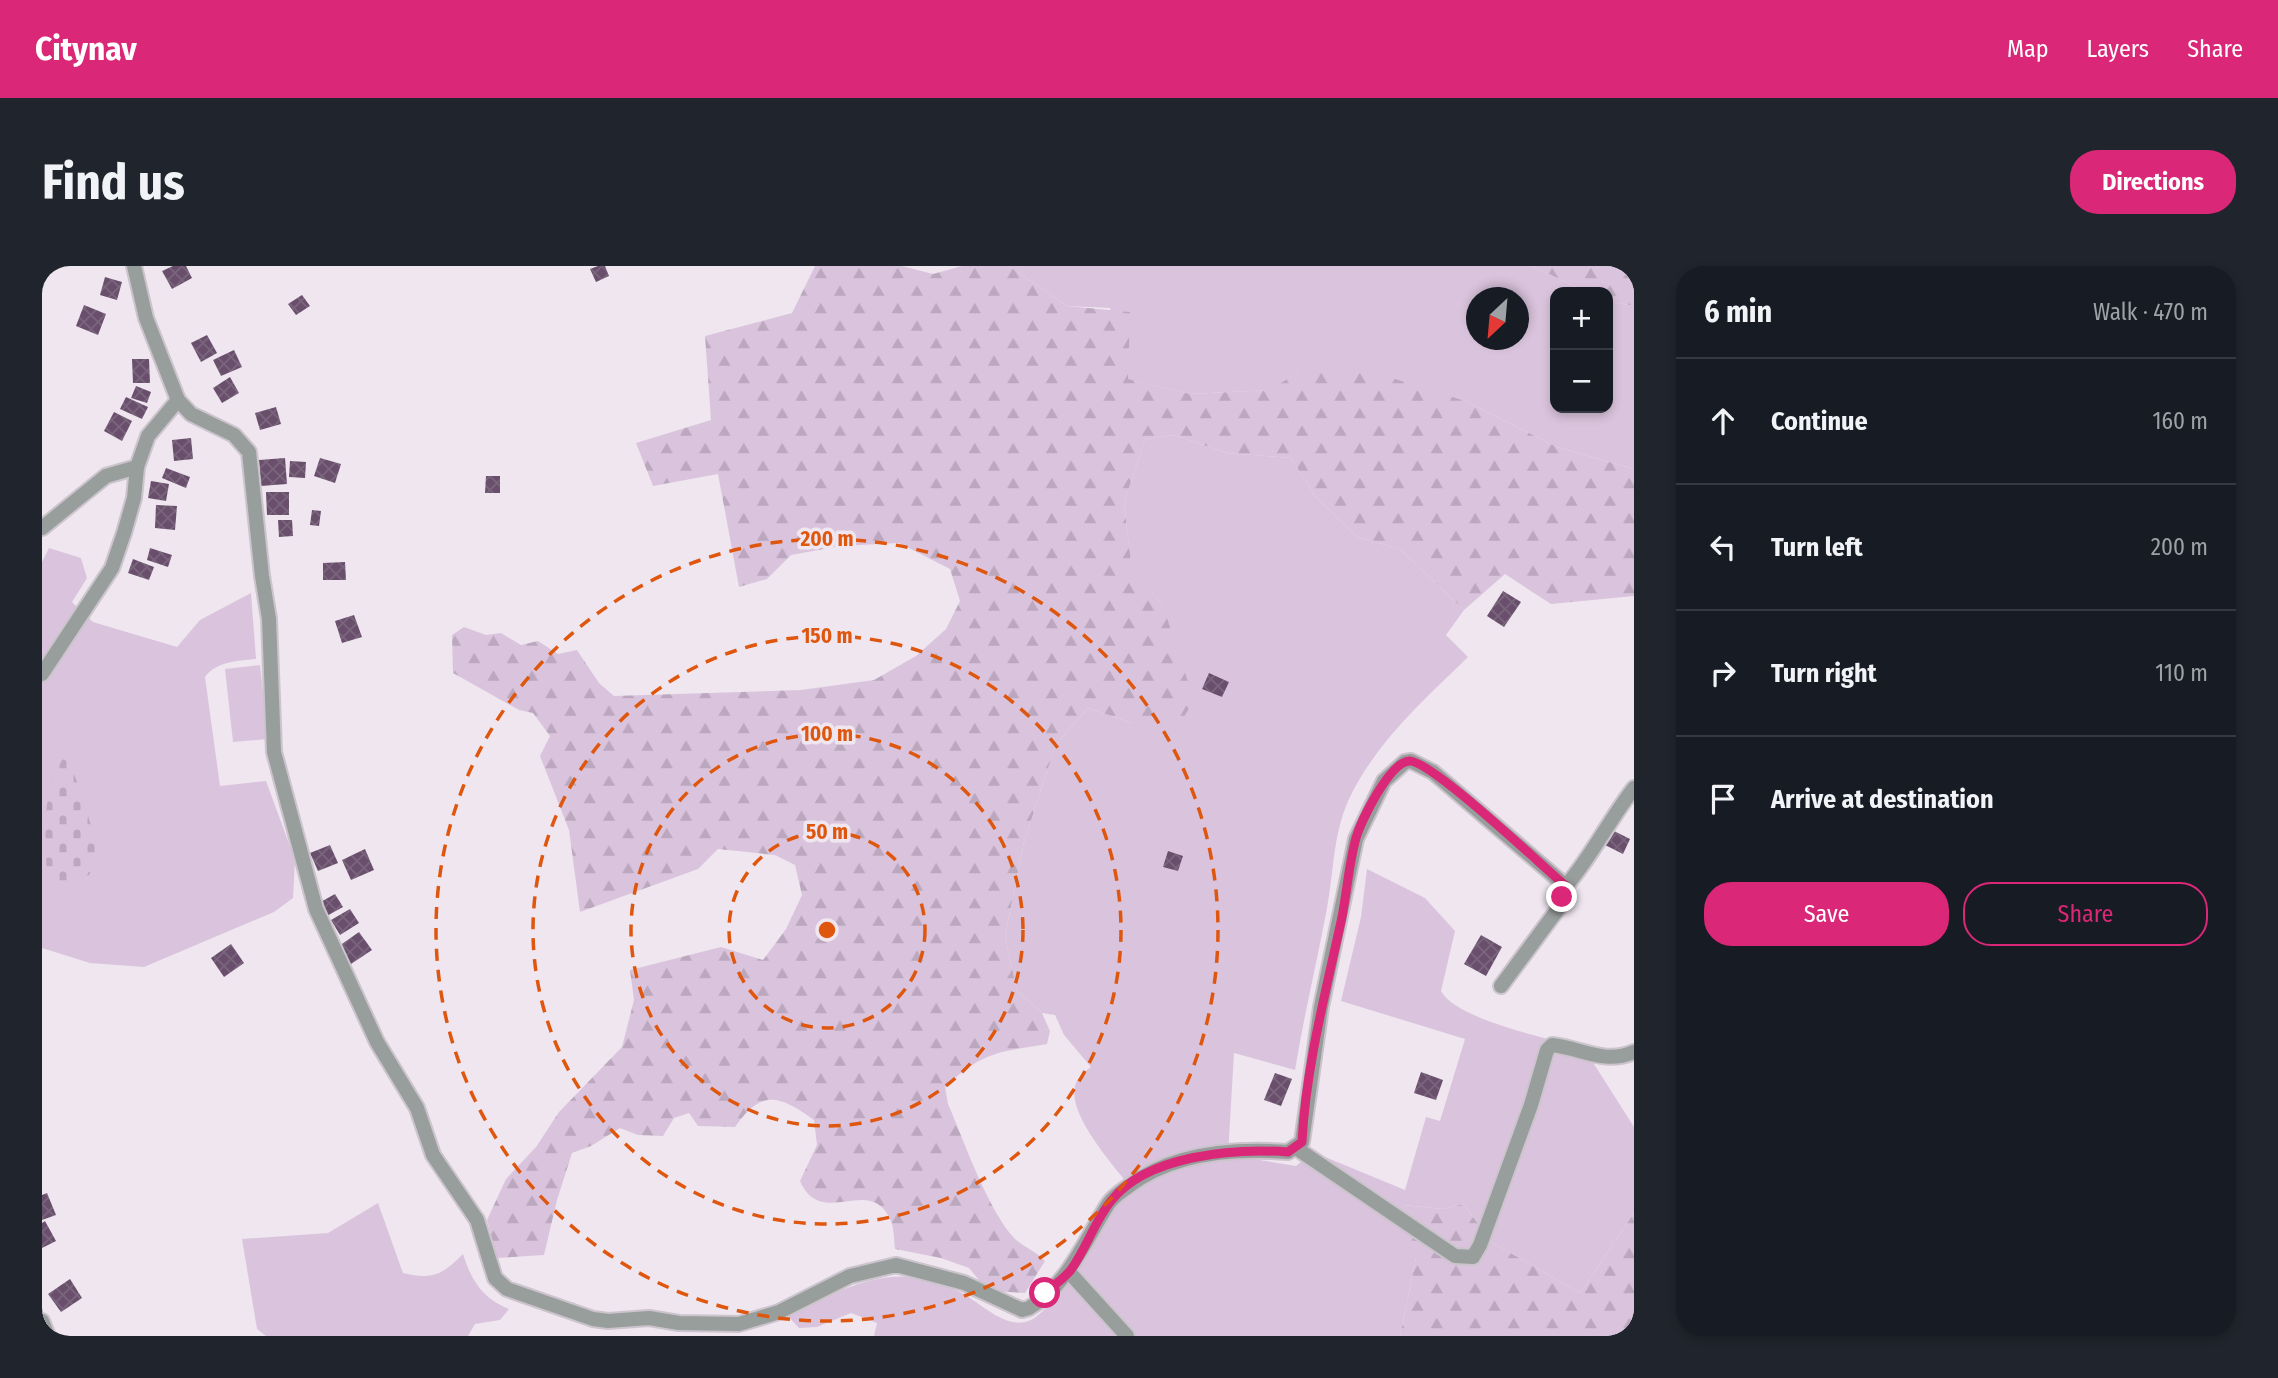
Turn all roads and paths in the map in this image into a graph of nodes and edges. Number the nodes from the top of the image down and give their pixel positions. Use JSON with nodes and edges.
{"nodes":[{"id":1,"x":134,"y":266,"type":"edge"},
{"id":2,"x":178,"y":400,"type":"junction"},
{"id":3,"x":136,"y":467,"type":"junction"},
{"id":4,"x":42,"y":528,"type":"edge"},
{"id":5,"x":42,"y":674,"type":"edge"},
{"id":6,"x":1634,"y":788,"type":"edge"},
{"id":7,"x":1566,"y":886,"type":"junction"},
{"id":8,"x":1501,"y":986,"type":"dead end"},
{"id":9,"x":1634,"y":1052,"type":"edge"},
{"id":10,"x":1296,"y":1148,"type":"junction"},
{"id":11,"x":1069,"y":1272,"type":"junction"},
{"id":12,"x":42,"y":1321,"type":"edge"},
{"id":13,"x":48,"y":1336,"type":"edge"},
{"id":14,"x":1127,"y":1336,"type":"edge"}],
"edges":[{"from":1,"to":2,"type":"street"},
{"from":2,"to":3,"type":"street"},
{"from":2,"to":11,"type":"street"},
{"from":3,"to":4,"type":"street"},
{"from":3,"to":5,"type":"street"},
{"from":6,"to":7,"type":"street"},
{"from":7,"to":8,"type":"street"},
{"from":7,"to":10,"type":"street"},
{"from":9,"to":10,"type":"street"},
{"from":10,"to":11,"type":"street"},
{"from":11,"to":14,"type":"street"},
{"from":12,"to":13,"type":"street"}]}
